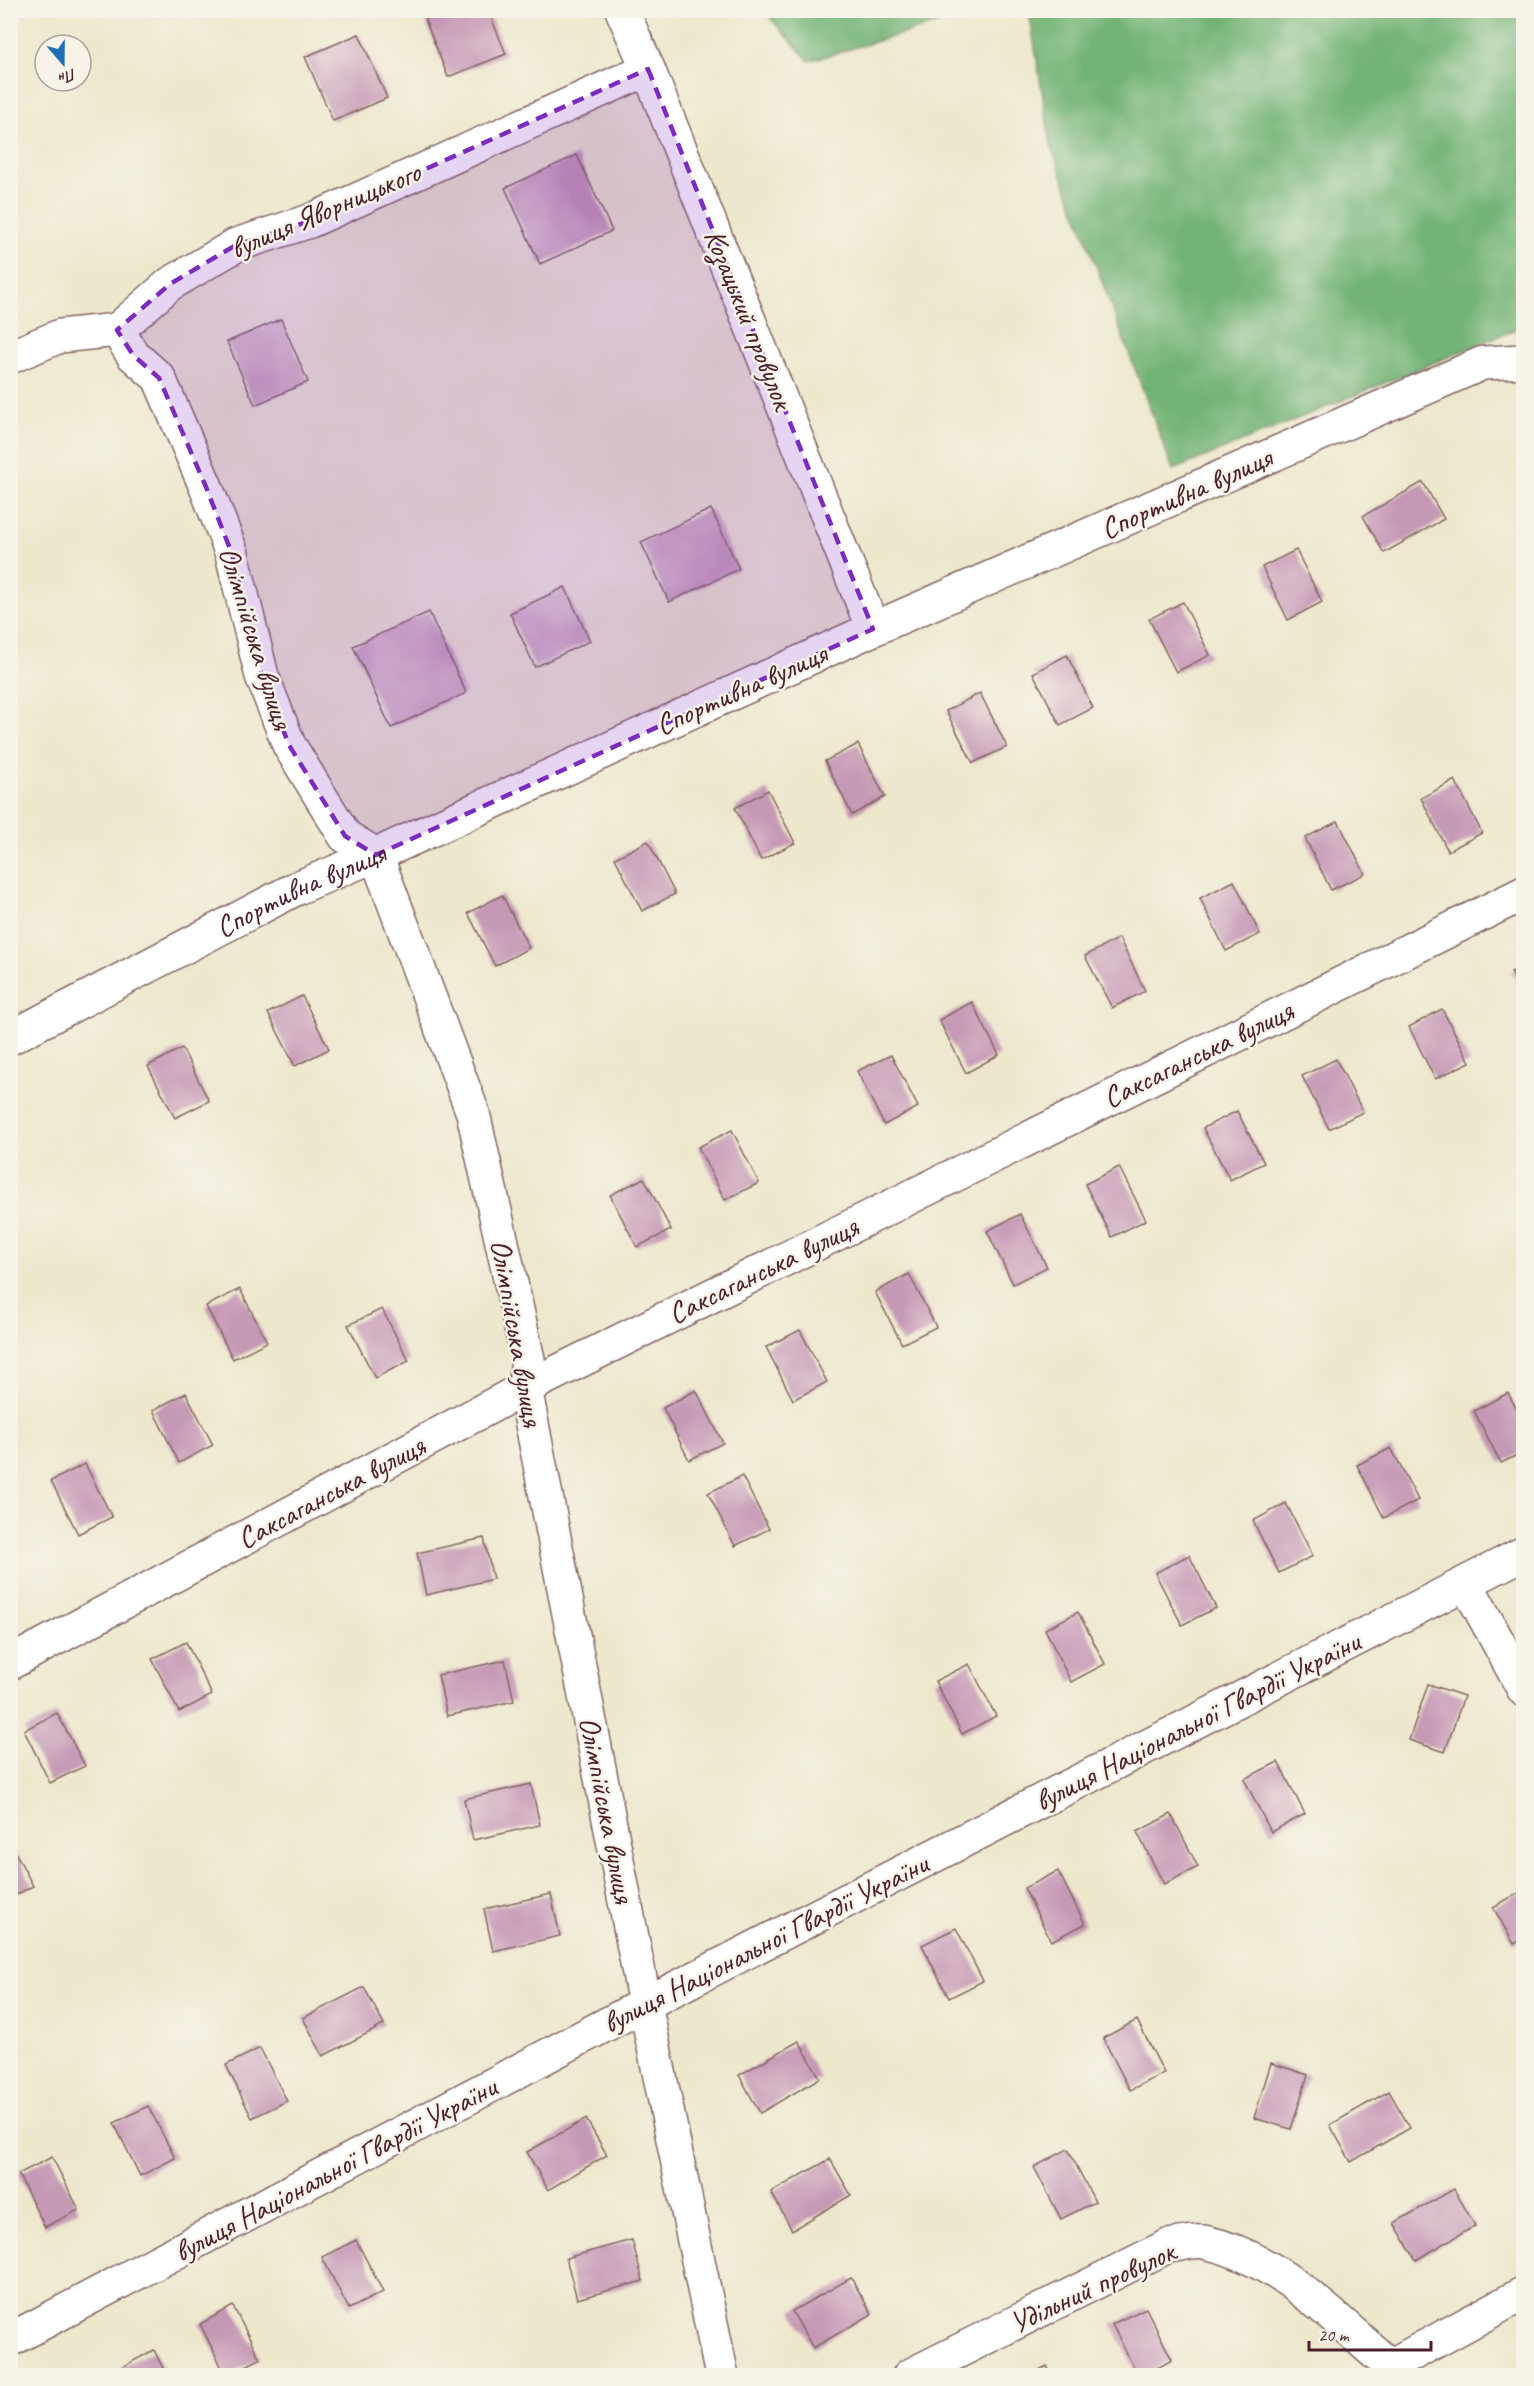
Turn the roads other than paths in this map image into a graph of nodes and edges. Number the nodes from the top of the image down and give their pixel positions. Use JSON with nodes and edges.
{"nodes":[{"id":1,"x":622,"y":10,"type":"edge"},
{"id":2,"x":648,"y":69,"type":"junction"},
{"id":3,"x":117,"y":330,"type":"junction"},
{"id":4,"x":10,"y":357,"type":"edge"},
{"id":5,"x":1524,"y":361,"type":"edge"},
{"id":6,"x":873,"y":629,"type":"junction"},
{"id":7,"x":376,"y":855,"type":"junction"},
{"id":8,"x":1524,"y":893,"type":"edge"},
{"id":9,"x":10,"y":1038,"type":"edge"},
{"id":10,"x":525,"y":1388,"type":"junction"},
{"id":11,"x":1524,"y":1554,"type":"edge"},
{"id":12,"x":1466,"y":1583,"type":"junction"},
{"id":13,"x":10,"y":1663,"type":"edge"},
{"id":14,"x":1524,"y":1690,"type":"edge"},
{"id":15,"x":645,"y":2004,"type":"junction"},
{"id":16,"x":1524,"y":2293,"type":"edge"},
{"id":17,"x":10,"y":2340,"type":"edge"},
{"id":18,"x":1390,"y":2371,"type":"edge"},
{"id":19,"x":722,"y":2376,"type":"edge"},
{"id":20,"x":909,"y":2376,"type":"edge"}],
"edges":[{"from":1,"to":2,"type":"street","name":"Козацький провулок"},
{"from":2,"to":3,"type":"street","name":"вулиця Яворницького"},
{"from":2,"to":6,"type":"street","name":"Козацький провулок"},
{"from":3,"to":4,"type":"street"},
{"from":3,"to":7,"type":"street","name":"Олімпійська вулиця"},
{"from":5,"to":6,"type":"street","name":"Спортивна вулиця"},
{"from":6,"to":7,"type":"street","name":"Спортивна вулиця"},
{"from":7,"to":9,"type":"street","name":"Спортивна вулиця"},
{"from":7,"to":10,"type":"street","name":"Олімпійська вулиця"},
{"from":8,"to":10,"type":"street","name":"Саксаганська вулиця"},
{"from":10,"to":13,"type":"street","name":"Саксаганська вулиця"},
{"from":10,"to":15,"type":"street","name":"Олімпійська вулиця"},
{"from":11,"to":12,"type":"street","name":"вулиця Національної Гвардії України"},
{"from":12,"to":14,"type":"street"},
{"from":12,"to":15,"type":"street","name":"вулиця Національної Гвардії України"},
{"from":15,"to":17,"type":"street","name":"вулиця Національної Гвардії України"},
{"from":15,"to":19,"type":"street","name":"Олімпійська вулиця"},
{"from":16,"to":18,"type":"street"},
{"from":18,"to":20,"type":"street","name":"Удільний провулок"}]}
